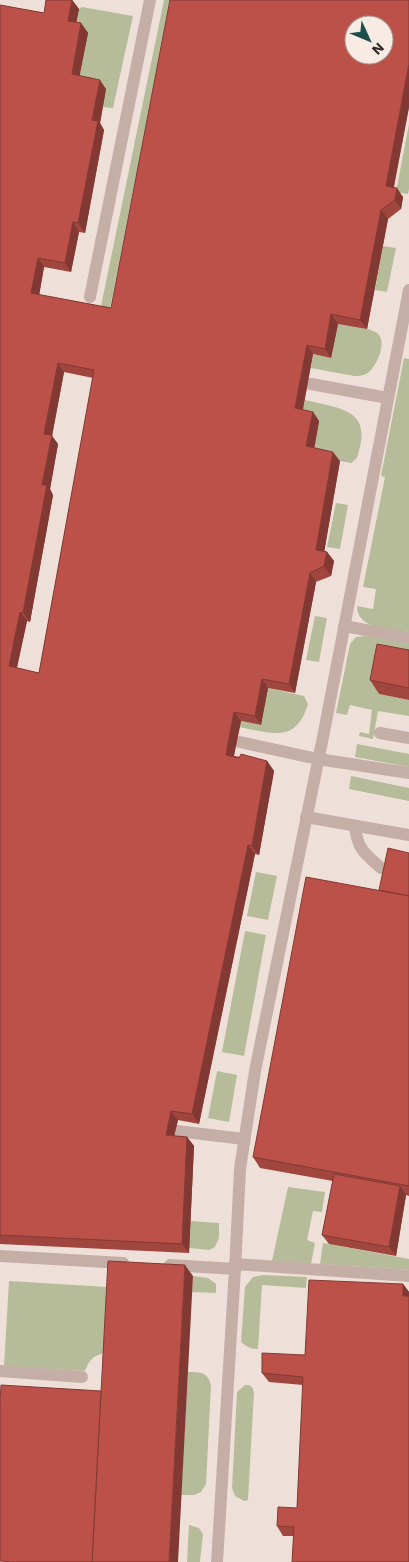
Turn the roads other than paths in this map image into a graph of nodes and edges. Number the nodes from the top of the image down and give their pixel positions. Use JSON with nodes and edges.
{"nodes":[{"id":1,"x":150,"y":0,"type":"edge"},
{"id":2,"x":409,"y":290,"type":"edge"},
{"id":3,"x":90,"y":297,"type":"dead end"},
{"id":4,"x":311,"y":384,"type":"dead end"},
{"id":5,"x":388,"y":398,"type":"junction"},
{"id":6,"x":344,"y":626,"type":"junction"},
{"id":7,"x":409,"y":638,"type":"edge"},
{"id":8,"x":380,"y":733,"type":"dead end"},
{"id":9,"x":409,"y":738,"type":"edge"},
{"id":10,"x":240,"y":742,"type":"dead end"},
{"id":11,"x":318,"y":759,"type":"junction"},
{"id":12,"x":409,"y":773,"type":"edge"},
{"id":13,"x":306,"y":817,"type":"junction"},
{"id":14,"x":355,"y":826,"type":"junction"},
{"id":15,"x":409,"y":835,"type":"edge"},
{"id":16,"x":381,"y":868,"type":"dead end"},
{"id":17,"x":177,"y":1131,"type":"dead end"},
{"id":18,"x":244,"y":1139,"type":"junction"},
{"id":19,"x":0,"y":1256,"type":"edge"},
{"id":20,"x":135,"y":1263,"type":"edge"},
{"id":21,"x":154,"y":1264,"type":"edge"},
{"id":22,"x":235,"y":1267,"type":"junction"},
{"id":23,"x":409,"y":1276,"type":"edge"},
{"id":24,"x":0,"y":1371,"type":"edge"},
{"id":25,"x":82,"y":1377,"type":"dead end"},
{"id":26,"x":217,"y":1562,"type":"edge"}],
"edges":[{"from":1,"to":3,"type":"lane"},
{"from":2,"to":5,"type":"lane"},
{"from":4,"to":5,"type":"lane"},
{"from":5,"to":6,"type":"lane"},
{"from":6,"to":7,"type":"lane"},
{"from":6,"to":11,"type":"lane"},
{"from":8,"to":9,"type":"lane"},
{"from":10,"to":11,"type":"lane"},
{"from":11,"to":12,"type":"lane"},
{"from":11,"to":13,"type":"lane"},
{"from":13,"to":14,"type":"lane"},
{"from":13,"to":18,"type":"lane"},
{"from":14,"to":15,"type":"lane"},
{"from":14,"to":16,"type":"lane"},
{"from":17,"to":18,"type":"lane"},
{"from":18,"to":22,"type":"lane"},
{"from":19,"to":20,"type":"lane"},
{"from":21,"to":22,"type":"lane"},
{"from":22,"to":23,"type":"lane"},
{"from":22,"to":26,"type":"lane"},
{"from":24,"to":25,"type":"lane"}]}
